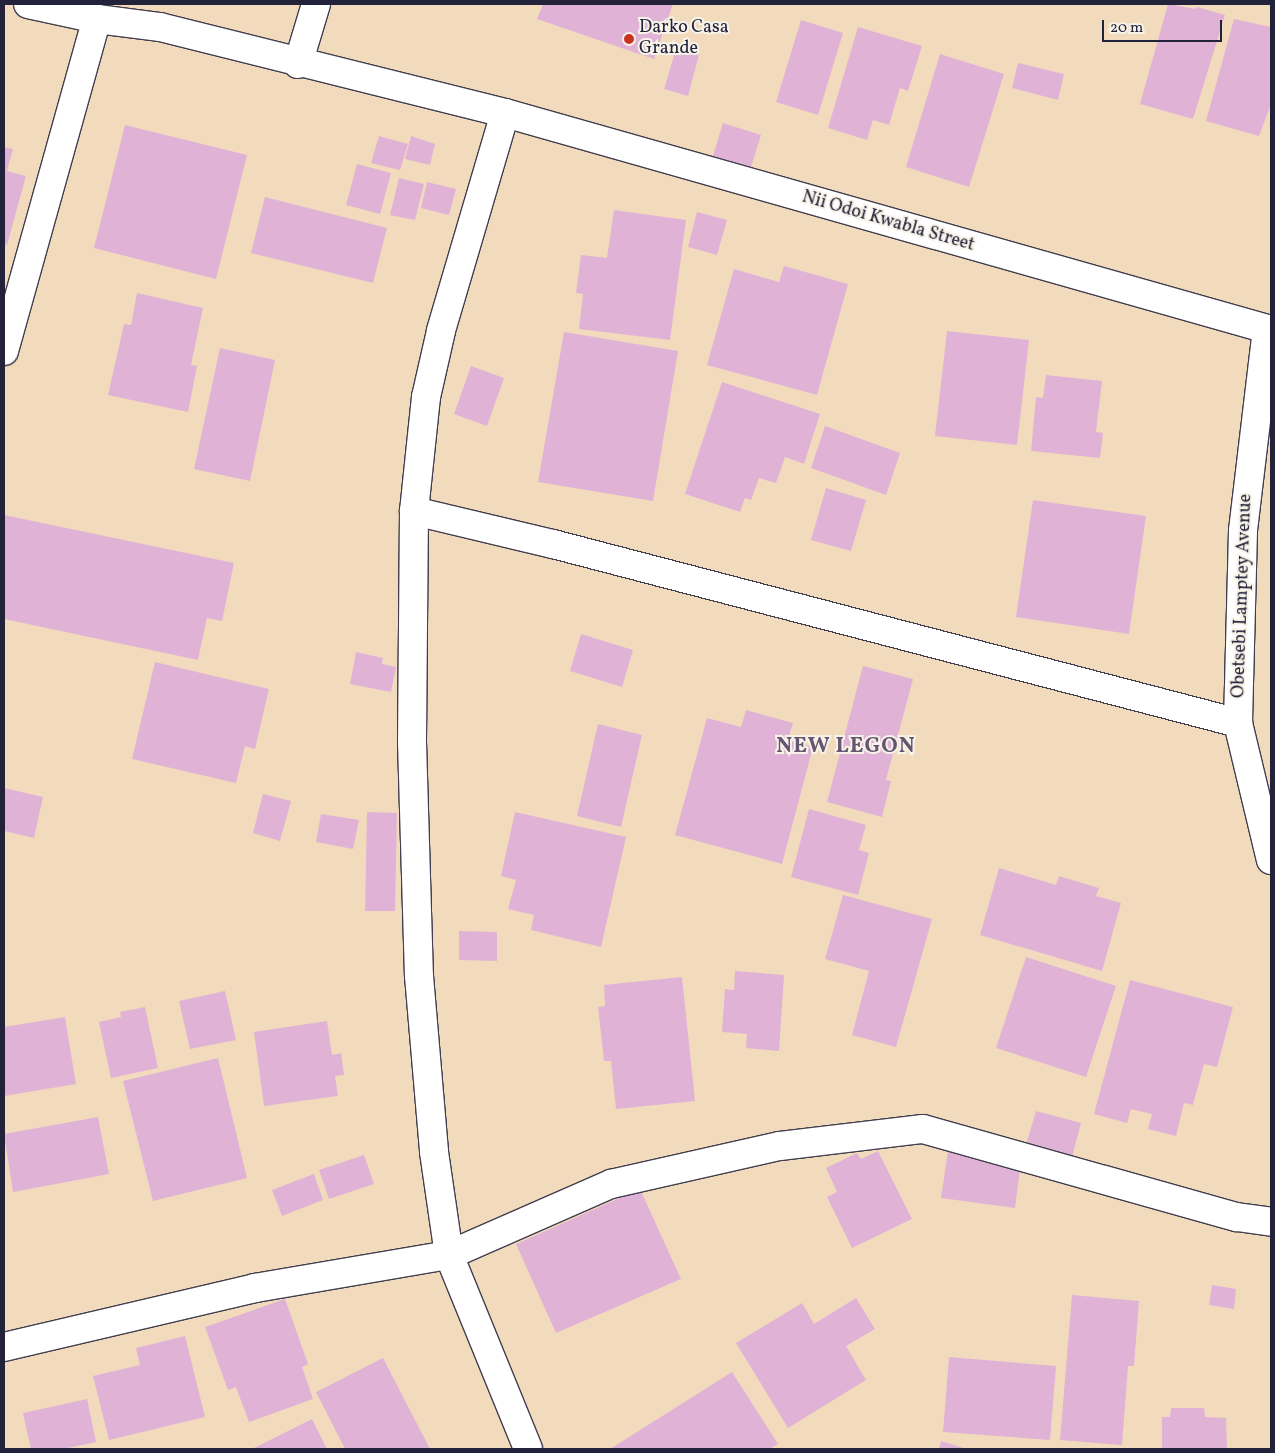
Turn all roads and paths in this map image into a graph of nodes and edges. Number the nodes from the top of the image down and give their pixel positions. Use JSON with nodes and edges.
{"nodes":[{"id":1,"x":28,"y":4,"type":"edge"},
{"id":2,"x":316,"y":4,"type":"edge"},
{"id":3,"x":97,"y":19,"type":"junction"},
{"id":4,"x":298,"y":64,"type":"junction"},
{"id":5,"x":505,"y":113,"type":"junction"},
{"id":6,"x":1269,"y":330,"type":"edge"},
{"id":7,"x":4,"y":351,"type":"edge"},
{"id":8,"x":414,"y":512,"type":"junction"},
{"id":9,"x":1238,"y":724,"type":"junction"},
{"id":10,"x":1271,"y":860,"type":"edge"},
{"id":11,"x":1271,"y":1222,"type":"edge"},
{"id":12,"x":449,"y":1255,"type":"junction"},
{"id":13,"x":4,"y":1348,"type":"edge"},
{"id":14,"x":528,"y":1449,"type":"edge"}],
"edges":[{"from":1,"to":3,"type":"street","name":"Nii Odoi Kwabla Street"},
{"from":2,"to":4,"type":"street"},
{"from":3,"to":4,"type":"street","name":"Nii Odoi Kwabla Street"},
{"from":3,"to":7,"type":"street"},
{"from":4,"to":5,"type":"street","name":"Nii Odoi Kwabla Street"},
{"from":5,"to":6,"type":"street","name":"Nii Odoi Kwabla Street"},
{"from":5,"to":8,"type":"street"},
{"from":6,"to":9,"type":"street","name":"Obetsebi Lamptey Avenue"},
{"from":8,"to":9,"type":"street"},
{"from":8,"to":12,"type":"street"},
{"from":9,"to":10,"type":"street","name":"Obetsebi Lamptey Avenue"},
{"from":11,"to":12,"type":"street"},
{"from":12,"to":13,"type":"street"},
{"from":12,"to":14,"type":"street"}]}
